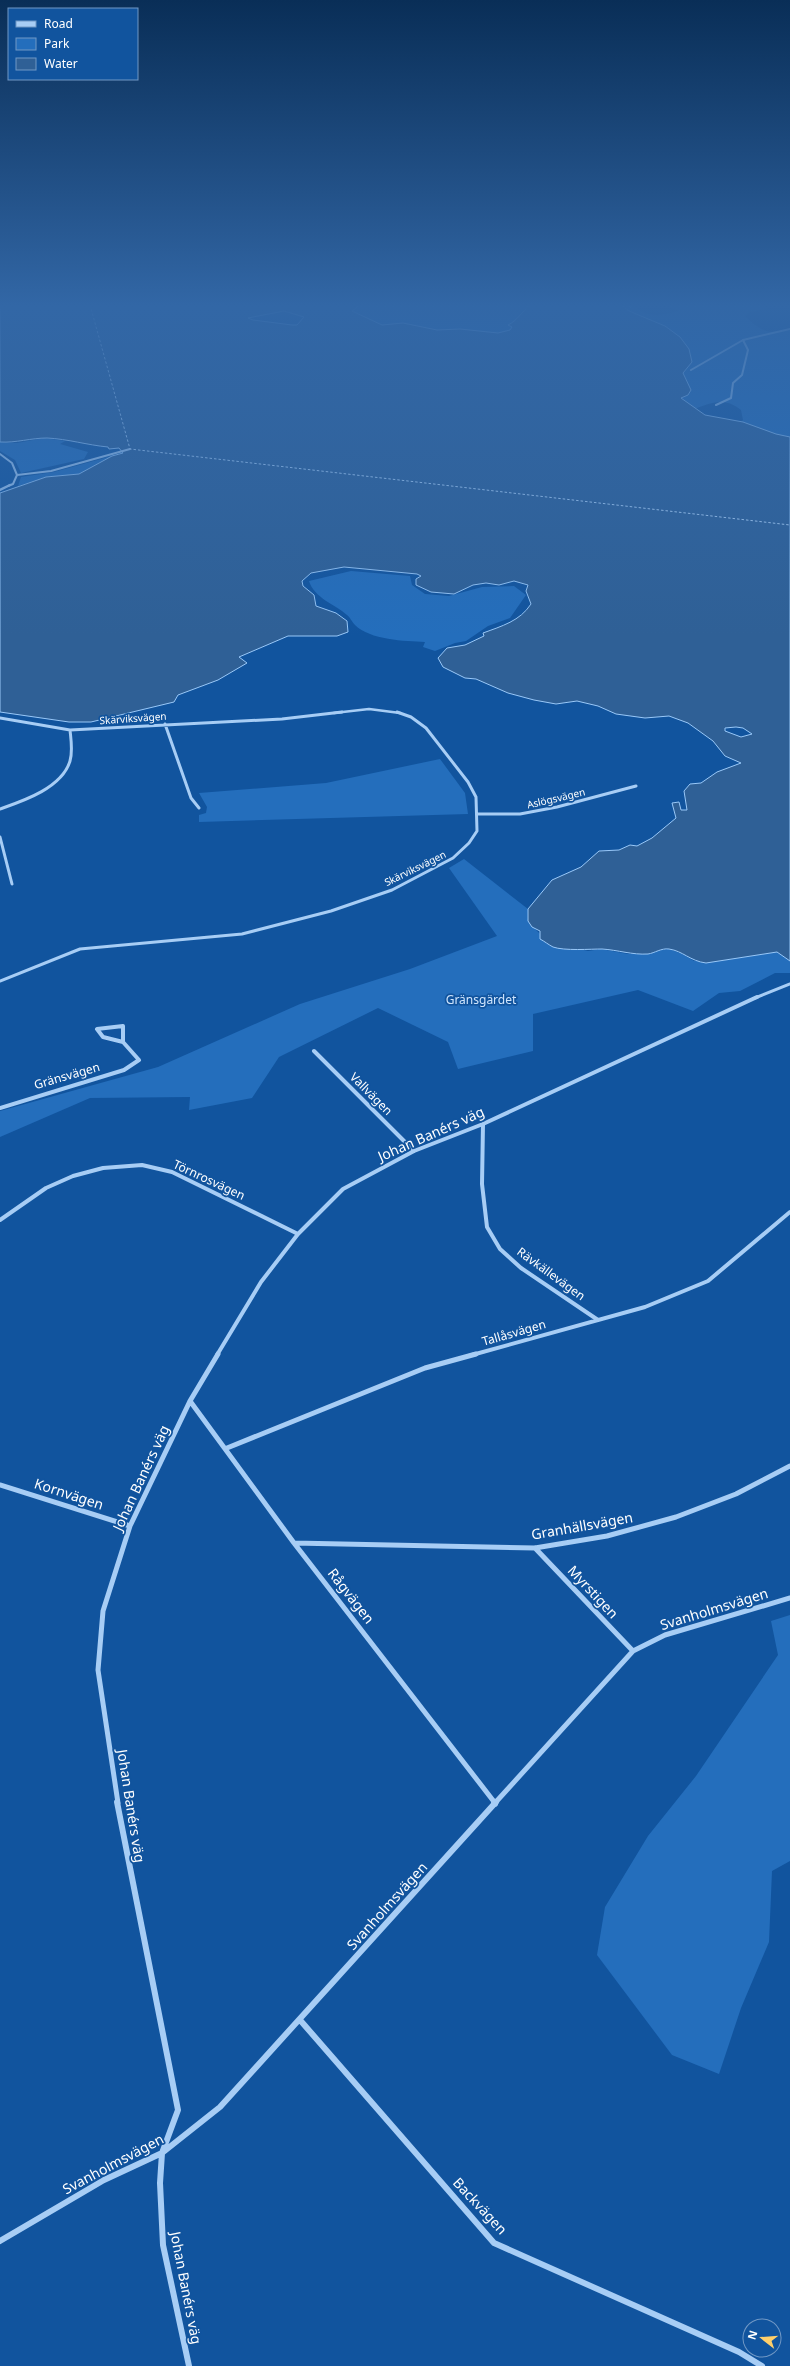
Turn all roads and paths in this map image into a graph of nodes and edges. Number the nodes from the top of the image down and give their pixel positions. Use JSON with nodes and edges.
{"nodes":[{"id":1,"x":130,"y":449,"type":"dead end"},
{"id":2,"x":0,"y":454,"type":"edge"},
{"id":3,"x":17,"y":475,"type":"junction"},
{"id":4,"x":0,"y":490,"type":"edge"},
{"id":5,"x":0,"y":718,"type":"edge"},
{"id":6,"x":165,"y":724,"type":"junction"},
{"id":7,"x":70,"y":730,"type":"junction"},
{"id":8,"x":636,"y":786,"type":"dead end"},
{"id":9,"x":199,"y":808,"type":"dead end"},
{"id":10,"x":0,"y":809,"type":"edge"},
{"id":11,"x":478,"y":814,"type":"junction"},
{"id":12,"x":0,"y":837,"type":"edge"},
{"id":13,"x":12,"y":884,"type":"dead end"},
{"id":14,"x":0,"y":981,"type":"edge"},
{"id":15,"x":790,"y":984,"type":"edge"},
{"id":16,"x":124,"y":1042,"type":"junction"},
{"id":17,"x":314,"y":1051,"type":"dead end"},
{"id":18,"x":0,"y":1108,"type":"edge"},
{"id":19,"x":483,"y":1124,"type":"junction"},
{"id":20,"x":414,"y":1152,"type":"junction"},
{"id":21,"x":790,"y":1212,"type":"edge"},
{"id":22,"x":0,"y":1220,"type":"edge"},
{"id":23,"x":298,"y":1234,"type":"junction"},
{"id":24,"x":598,"y":1320,"type":"junction"},
{"id":25,"x":190,"y":1401,"type":"junction"},
{"id":26,"x":226,"y":1448,"type":"junction"},
{"id":27,"x":790,"y":1466,"type":"edge"},
{"id":28,"x":0,"y":1485,"type":"edge"},
{"id":29,"x":130,"y":1526,"type":"junction"},
{"id":30,"x":294,"y":1543,"type":"junction"},
{"id":31,"x":535,"y":1548,"type":"junction"},
{"id":32,"x":790,"y":1598,"type":"edge"},
{"id":33,"x":633,"y":1651,"type":"junction"},
{"id":34,"x":496,"y":1804,"type":"junction"},
{"id":35,"x":300,"y":2020,"type":"junction"},
{"id":36,"x":162,"y":2153,"type":"junction"},
{"id":37,"x":0,"y":2241,"type":"edge"},
{"id":38,"x":189,"y":2366,"type":"edge"},
{"id":39,"x":762,"y":2366,"type":"edge"}],
"edges":[{"from":1,"to":3,"type":"street"},
{"from":2,"to":3,"type":"street"},
{"from":3,"to":4,"type":"street"},
{"from":5,"to":7,"type":"street","name":"Skärviksvägen"},
{"from":6,"to":7,"type":"street","name":"Skärviksvägen"},
{"from":6,"to":9,"type":"street"},
{"from":6,"to":11,"type":"street","name":"Skärviksvägen"},
{"from":7,"to":10,"type":"street"},
{"from":8,"to":11,"type":"street","name":"Aslögsvägen"},
{"from":11,"to":14,"type":"street","name":"Skärviksvägen"},
{"from":12,"to":13,"type":"street"},
{"from":15,"to":19,"type":"street","name":"Johan Banérs väg"},
{"from":16,"to":16,"type":"street"},
{"from":16,"to":18,"type":"street","name":"Gränsvägen"},
{"from":17,"to":20,"type":"street","name":"Vallvägen"},
{"from":19,"to":20,"type":"street","name":"Johan Banérs väg"},
{"from":19,"to":24,"type":"street","name":"Rävkällevägen"},
{"from":20,"to":23,"type":"street","name":"Johan Banérs väg"},
{"from":21,"to":24,"type":"street","name":"Tallåsvägen"},
{"from":22,"to":23,"type":"street","name":"Törnrosvägen"},
{"from":23,"to":25,"type":"street","name":"Johan Banérs väg"},
{"from":24,"to":26,"type":"street","name":"Tallåsvägen"},
{"from":25,"to":26,"type":"street","name":"Rågvägen"},
{"from":25,"to":29,"type":"street","name":"Johan Banérs väg"},
{"from":26,"to":30,"type":"street","name":"Rågvägen"},
{"from":27,"to":31,"type":"street","name":"Granhällsvägen"},
{"from":28,"to":29,"type":"street","name":"Kornvägen"},
{"from":29,"to":36,"type":"street","name":"Johan Banérs väg"},
{"from":30,"to":31,"type":"street","name":"Granhällsvägen"},
{"from":30,"to":34,"type":"street","name":"Rågvägen"},
{"from":31,"to":33,"type":"street","name":"Myrstigen"},
{"from":32,"to":33,"type":"street","name":"Svanholmsvägen"},
{"from":33,"to":34,"type":"street","name":"Svanholmsvägen"},
{"from":34,"to":35,"type":"street","name":"Svanholmsvägen"},
{"from":35,"to":36,"type":"street","name":"Svanholmsvägen"},
{"from":35,"to":39,"type":"street","name":"Backvägen"},
{"from":36,"to":37,"type":"street","name":"Svanholmsvägen"},
{"from":36,"to":38,"type":"street","name":"Johan Banérs väg"}]}
